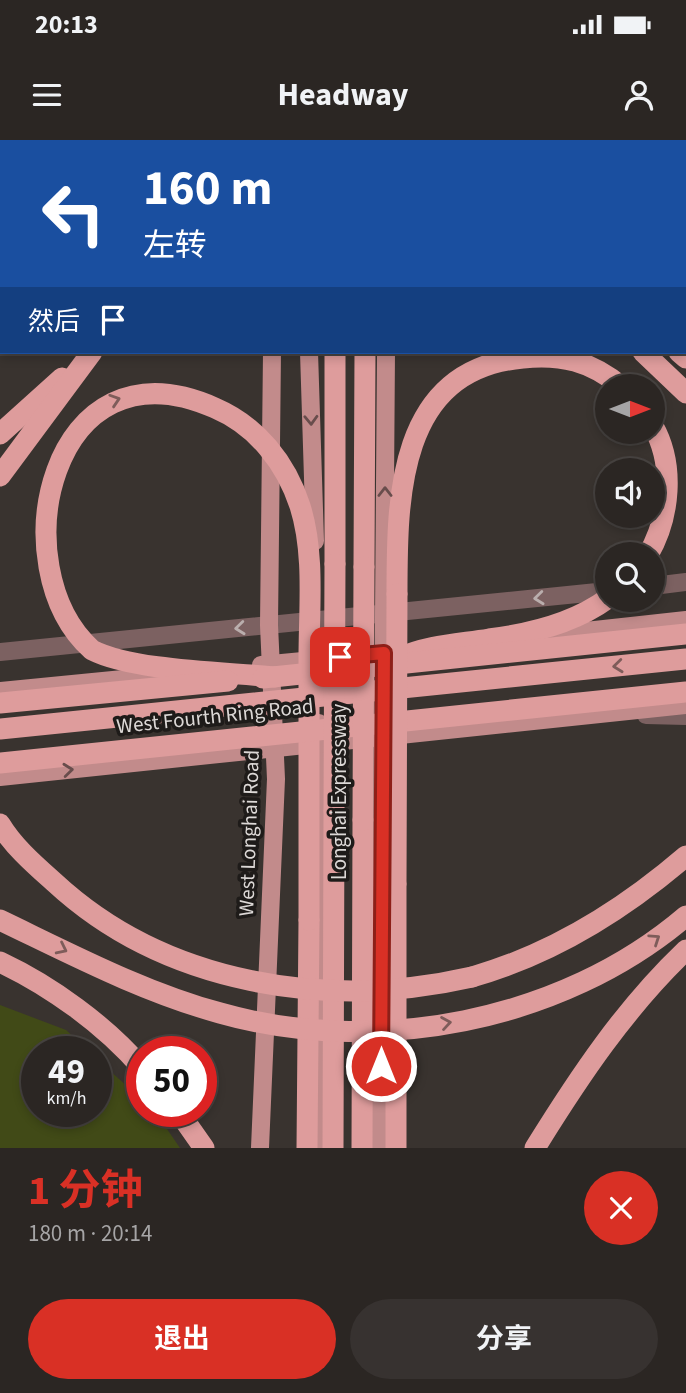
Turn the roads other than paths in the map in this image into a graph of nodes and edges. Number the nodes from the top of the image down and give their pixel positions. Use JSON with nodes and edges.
{"nodes":[{"id":1,"x":88,"y":354,"type":"edge"},
{"id":2,"x":89,"y":354,"type":"edge"},
{"id":3,"x":272,"y":354,"type":"edge"},
{"id":4,"x":309,"y":354,"type":"edge"},
{"id":5,"x":335,"y":354,"type":"edge"},
{"id":6,"x":365,"y":354,"type":"edge"},
{"id":7,"x":386,"y":354,"type":"edge"},
{"id":8,"x":645,"y":354,"type":"edge"},
{"id":9,"x":603,"y":374,"type":"edge"},
{"id":10,"x":686,"y":393,"type":"edge"},
{"id":11,"x":0,"y":434,"type":"edge"},
{"id":12,"x":661,"y":444,"type":"edge"},
{"id":13,"x":37,"y":461,"type":"dead end"},
{"id":14,"x":0,"y":476,"type":"edge"},
{"id":15,"x":656,"y":542,"type":"edge"},
{"id":16,"x":686,"y":582,"type":"edge"},
{"id":17,"x":665,"y":585,"type":"edge"},
{"id":18,"x":595,"y":591,"type":"edge"},
{"id":19,"x":39,"y":602,"type":"dead end"},
{"id":20,"x":595,"y":605,"type":"edge"},
{"id":21,"x":384,"y":613,"type":"junction"},
{"id":22,"x":317,"y":620,"type":"junction"},
{"id":23,"x":686,"y":620,"type":"edge"},
{"id":24,"x":269,"y":625,"type":"junction"},
{"id":25,"x":686,"y":634,"type":"edge"},
{"id":26,"x":0,"y":652,"type":"edge"},
{"id":27,"x":686,"y":659,"type":"edge"},
{"id":28,"x":318,"y":660,"type":"junction"},
{"id":29,"x":380,"y":660,"type":"junction"},
{"id":30,"x":274,"y":671,"type":"junction"},
{"id":31,"x":0,"y":691,"type":"edge"},
{"id":32,"x":686,"y":692,"type":"edge"},
{"id":33,"x":0,"y":703,"type":"edge"},
{"id":34,"x":686,"y":705,"type":"edge"},
{"id":35,"x":594,"y":714,"type":"junction"},
{"id":36,"x":686,"y":716,"type":"edge"},
{"id":37,"x":0,"y":729,"type":"edge"},
{"id":38,"x":383,"y":738,"type":"junction"},
{"id":39,"x":320,"y":744,"type":"junction"},
{"id":40,"x":275,"y":749,"type":"junction"},
{"id":41,"x":0,"y":763,"type":"edge"},
{"id":42,"x":0,"y":777,"type":"edge"},
{"id":43,"x":0,"y":824,"type":"edge"},
{"id":44,"x":686,"y":856,"type":"edge"},
{"id":45,"x":686,"y":916,"type":"edge"},
{"id":46,"x":0,"y":920,"type":"edge"},
{"id":47,"x":686,"y":950,"type":"edge"},
{"id":48,"x":0,"y":962,"type":"edge"},
{"id":49,"x":126,"y":1054,"type":"edge"},
{"id":50,"x":189,"y":1127,"type":"edge"},
{"id":51,"x":204,"y":1148,"type":"edge"},
{"id":52,"x":260,"y":1148,"type":"edge"},
{"id":53,"x":307,"y":1148,"type":"edge"},
{"id":54,"x":320,"y":1148,"type":"edge"},
{"id":55,"x":332,"y":1148,"type":"edge"},
{"id":56,"x":362,"y":1148,"type":"edge"},
{"id":57,"x":380,"y":1148,"type":"edge"},
{"id":58,"x":396,"y":1148,"type":"edge"},
{"id":59,"x":535,"y":1148,"type":"edge"}],
"edges":[{"from":1,"to":11,"type":"highway"},
{"from":2,"to":14,"type":"highway"},
{"from":3,"to":24,"type":"main road","name":"West Longhai Road"},
{"from":4,"to":22,"type":"main road","one_way":true},
{"from":5,"to":55,"type":"highway","name":"Longhai Expressway","bridge":true},
{"from":6,"to":56,"type":"highway","name":"Longhai Expressway","bridge":true},
{"from":21,"to":7,"type":"main road","one_way":true},
{"from":8,"to":10,"type":"highway"},
{"from":9,"to":58,"type":"highway","bridge":true},
{"from":12,"to":15,"type":"highway"},
{"from":13,"to":53,"type":"highway","one_way":true,"bridge":true},
{"from":16,"to":17,"type":"street"},
{"from":18,"to":21,"type":"street","one_way":true},
{"from":19,"to":30,"type":"highway","bridge":true},
{"from":20,"to":29,"type":"highway","bridge":true},
{"from":21,"to":22,"type":"street"},
{"from":21,"to":29,"type":"main road"},
{"from":22,"to":24,"type":"street"},
{"from":22,"to":28,"type":"main road"},
{"from":23,"to":29,"type":"main road"},
{"from":24,"to":26,"type":"street","one_way":true},
{"from":24,"to":30,"type":"main road","name":"West Longhai Road"},
{"from":25,"to":29,"type":"highway","bridge":true},
{"from":27,"to":37,"type":"highway","name":"West Fourth Ring Road","one_way":true,"bridge":true},
{"from":28,"to":29,"type":"main road"},
{"from":28,"to":30,"type":"main road"},
{"from":28,"to":39,"type":"main road"},
{"from":29,"to":30,"type":"highway","bridge":true},
{"from":29,"to":38,"type":"main road"},
{"from":30,"to":31,"type":"main road"},
{"from":30,"to":33,"type":"highway","bridge":true},
{"from":30,"to":40,"type":"main road","name":"West Longhai Road"},
{"from":32,"to":41,"type":"highway","name":"West Fourth Ring Road","bridge":true},
{"from":34,"to":35,"type":"main road"},
{"from":35,"to":36,"type":"street"},
{"from":35,"to":38,"type":"main road"},
{"from":38,"to":39,"type":"main road"},
{"from":38,"to":57,"type":"main road"},
{"from":39,"to":40,"type":"main road"},
{"from":39,"to":54,"type":"main road"},
{"from":42,"to":40,"type":"main road","one_way":true},
{"from":40,"to":52,"type":"main road","name":"West Longhai Road"},
{"from":43,"to":44,"type":"highway","bridge":true},
{"from":46,"to":45,"type":"highway","one_way":true,"bridge":true},
{"from":47,"to":59,"type":"highway"},
{"from":48,"to":49,"type":"highway"},
{"from":50,"to":51,"type":"highway"}]}
